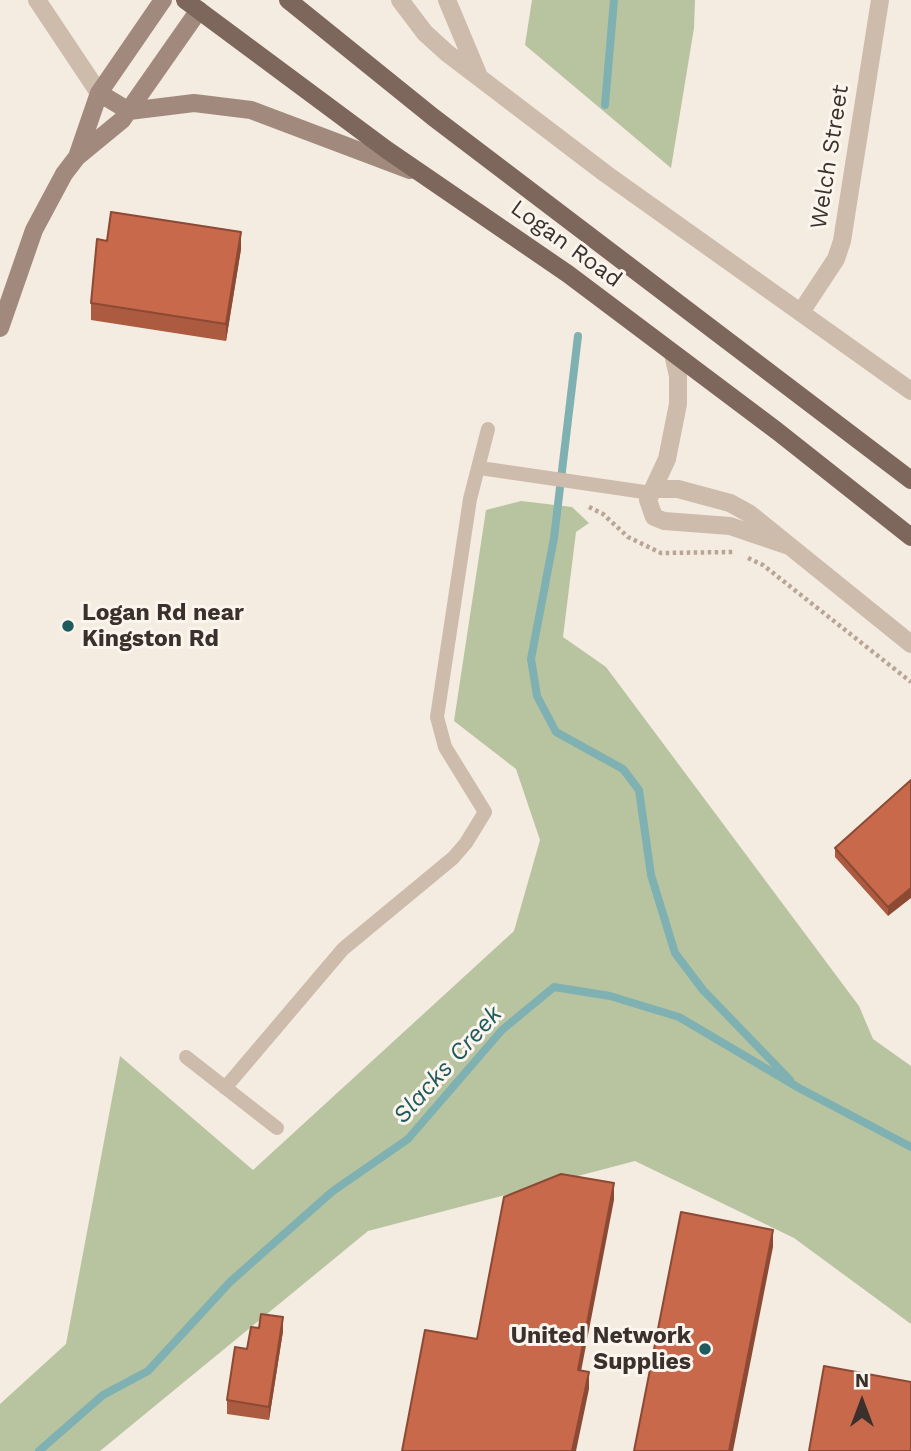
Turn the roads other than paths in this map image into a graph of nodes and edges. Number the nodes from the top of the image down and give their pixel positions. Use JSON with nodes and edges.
{"nodes":[{"id":1,"x":37,"y":0,"type":"edge"},
{"id":2,"x":163,"y":0,"type":"edge"},
{"id":3,"x":288,"y":0,"type":"edge"},
{"id":4,"x":400,"y":0,"type":"edge"},
{"id":5,"x":447,"y":0,"type":"edge"},
{"id":6,"x":880,"y":0,"type":"edge"},
{"id":7,"x":197,"y":3,"type":"edge"},
{"id":8,"x":305,"y":7,"type":"edge"},
{"id":9,"x":479,"y":76,"type":"junction"},
{"id":10,"x":99,"y":93,"type":"junction"},
{"id":11,"x":129,"y":111,"type":"junction"},
{"id":12,"x":77,"y":156,"type":"junction"},
{"id":13,"x":423,"y":175,"type":"junction"},
{"id":14,"x":801,"y":312,"type":"junction"},
{"id":15,"x":0,"y":328,"type":"edge"},
{"id":16,"x":673,"y":354,"type":"junction"},
{"id":17,"x":911,"y":390,"type":"edge"},
{"id":18,"x":488,"y":429,"type":"dead end"},
{"id":19,"x":480,"y":468,"type":"junction"},
{"id":20,"x":911,"y":480,"type":"edge"},
{"id":21,"x":652,"y":491,"type":"junction"},
{"id":22,"x":911,"y":537,"type":"edge"},
{"id":23,"x":789,"y":546,"type":"junction"},
{"id":24,"x":911,"y":644,"type":"edge"},
{"id":25,"x":186,"y":1057,"type":"dead end"},
{"id":26,"x":225,"y":1087,"type":"junction"},
{"id":27,"x":277,"y":1128,"type":"dead end"}],
"edges":[{"from":1,"to":10,"type":"street"},
{"from":2,"to":10,"type":"street"},
{"from":3,"to":8,"type":"main road","name":"Logan Road"},
{"from":4,"to":9,"type":"street"},
{"from":5,"to":9,"type":"street"},
{"from":6,"to":14,"type":"street","name":"Welch Street"},
{"from":7,"to":11,"type":"street"},
{"from":7,"to":13,"type":"main road","name":"Logan Road"},
{"from":8,"to":20,"type":"main road","name":"Logan Road"},
{"from":9,"to":14,"type":"street"},
{"from":10,"to":11,"type":"street"},
{"from":10,"to":12,"type":"street"},
{"from":11,"to":12,"type":"street"},
{"from":11,"to":13,"type":"street"},
{"from":12,"to":15,"type":"street"},
{"from":13,"to":16,"type":"main road","name":"Logan Road"},
{"from":14,"to":17,"type":"street"},
{"from":16,"to":21,"type":"street"},
{"from":16,"to":22,"type":"main road","name":"Logan Road"},
{"from":18,"to":19,"type":"lane"},
{"from":19,"to":21,"type":"lane"},
{"from":19,"to":26,"type":"lane"},
{"from":21,"to":23,"type":"street"},
{"from":21,"to":23,"type":"street"},
{"from":23,"to":24,"type":"street"},
{"from":25,"to":26,"type":"lane"},
{"from":26,"to":27,"type":"lane"}]}
